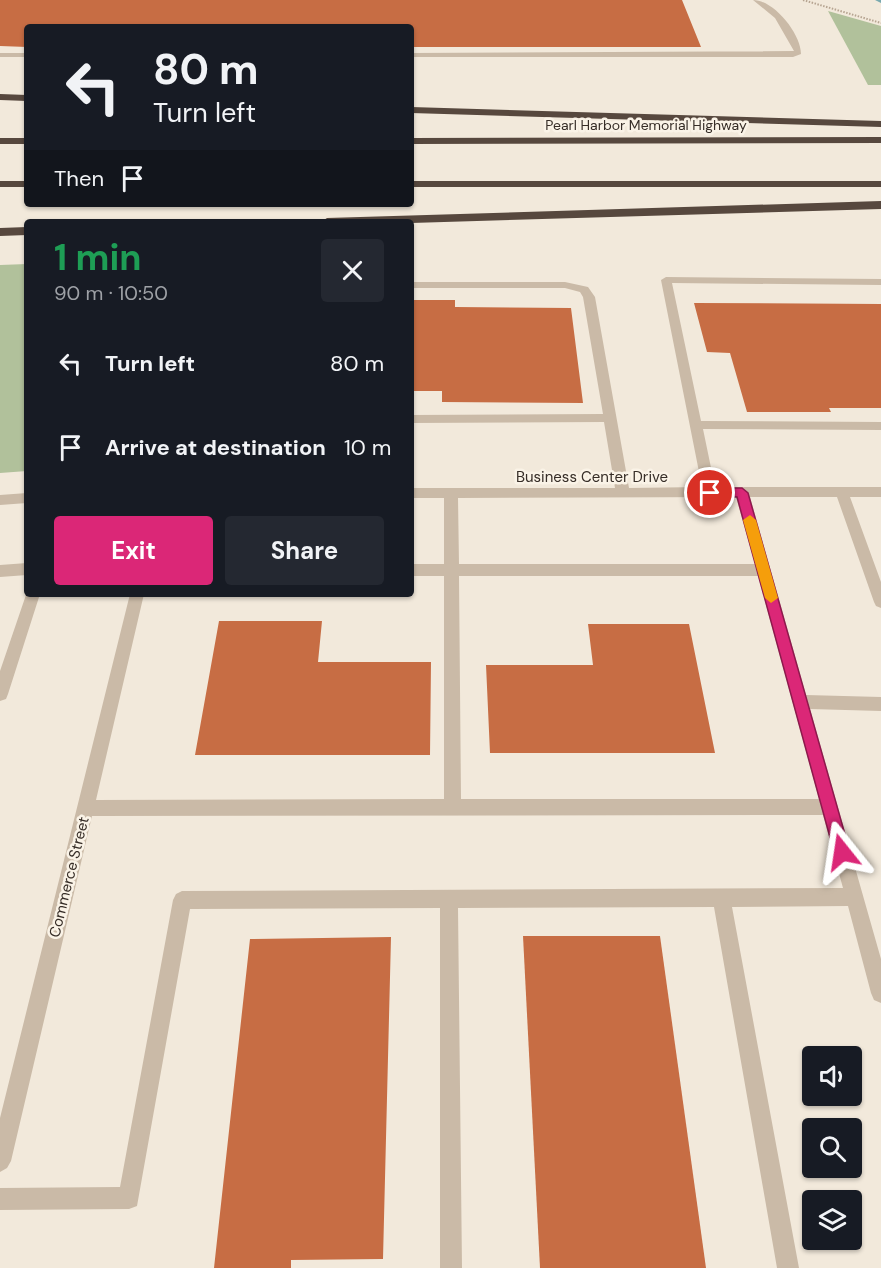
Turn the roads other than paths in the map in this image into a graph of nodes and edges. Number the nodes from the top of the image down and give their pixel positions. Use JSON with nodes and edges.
{"nodes":[{"id":1,"x":757,"y":0,"type":"edge"},
{"id":2,"x":0,"y":55,"type":"edge"},
{"id":3,"x":24,"y":55,"type":"edge"},
{"id":4,"x":414,"y":55,"type":"edge"},
{"id":5,"x":0,"y":98,"type":"edge"},
{"id":6,"x":24,"y":98,"type":"edge"},
{"id":7,"x":414,"y":110,"type":"edge"},
{"id":8,"x":881,"y":124,"type":"edge"},
{"id":9,"x":881,"y":140,"type":"edge"},
{"id":10,"x":0,"y":141,"type":"edge"},
{"id":11,"x":24,"y":141,"type":"edge"},
{"id":12,"x":414,"y":141,"type":"edge"},
{"id":13,"x":0,"y":184,"type":"edge"},
{"id":14,"x":24,"y":184,"type":"edge"},
{"id":15,"x":414,"y":184,"type":"edge"},
{"id":16,"x":881,"y":184,"type":"edge"},
{"id":17,"x":881,"y":205,"type":"edge"},
{"id":18,"x":414,"y":219,"type":"edge"},
{"id":19,"x":24,"y":231,"type":"edge"},
{"id":20,"x":0,"y":232,"type":"edge"},
{"id":21,"x":881,"y":282,"type":"edge"},
{"id":22,"x":414,"y":285,"type":"edge"},
{"id":23,"x":414,"y":418,"type":"edge"},
{"id":24,"x":610,"y":418,"type":"junction"},
{"id":25,"x":696,"y":425,"type":"junction"},
{"id":26,"x":881,"y":426,"type":"edge"},
{"id":27,"x":881,"y":492,"type":"edge"},
{"id":28,"x":414,"y":493,"type":"edge"},
{"id":29,"x":451,"y":493,"type":"junction"},
{"id":30,"x":623,"y":493,"type":"junction"},
{"id":31,"x":710,"y":493,"type":"junction"},
{"id":32,"x":742,"y":493,"type":"junction"},
{"id":33,"x":842,"y":493,"type":"junction"},
{"id":34,"x":24,"y":498,"type":"edge"},
{"id":35,"x":0,"y":500,"type":"edge"},
{"id":36,"x":24,"y":569,"type":"edge"},
{"id":37,"x":414,"y":570,"type":"edge"},
{"id":38,"x":451,"y":570,"type":"junction"},
{"id":39,"x":764,"y":570,"type":"junction"},
{"id":40,"x":0,"y":571,"type":"edge"},
{"id":41,"x":32,"y":597,"type":"edge"},
{"id":42,"x":136,"y":597,"type":"edge"},
{"id":43,"x":881,"y":602,"type":"edge"},
{"id":44,"x":0,"y":694,"type":"edge"},
{"id":45,"x":800,"y":702,"type":"junction"},
{"id":46,"x":881,"y":704,"type":"edge"},
{"id":47,"x":453,"y":807,"type":"junction"},
{"id":48,"x":830,"y":807,"type":"junction"},
{"id":49,"x":85,"y":808,"type":"junction"},
{"id":50,"x":721,"y":897,"type":"junction"},
{"id":51,"x":854,"y":897,"type":"junction"},
{"id":52,"x":449,"y":898,"type":"junction"},
{"id":53,"x":881,"y":993,"type":"edge"},
{"id":54,"x":0,"y":1161,"type":"edge"},
{"id":55,"x":0,"y":1199,"type":"edge"},
{"id":56,"x":451,"y":1268,"type":"edge"},
{"id":57,"x":788,"y":1268,"type":"edge"}],
"edges":[{"from":1,"to":4,"type":"street"},
{"from":2,"to":3,"type":"street"},
{"from":5,"to":6,"type":"highway"},
{"from":7,"to":8,"type":"highway"},
{"from":9,"to":12,"type":"highway","name":"Pearl Harbor Memorial Highway"},
{"from":10,"to":11,"type":"highway"},
{"from":13,"to":14,"type":"highway"},
{"from":15,"to":16,"type":"highway"},
{"from":17,"to":18,"type":"highway"},
{"from":19,"to":20,"type":"highway"},
{"from":21,"to":25,"type":"street"},
{"from":22,"to":24,"type":"street"},
{"from":23,"to":24,"type":"street"},
{"from":24,"to":30,"type":"street"},
{"from":25,"to":26,"type":"street"},
{"from":25,"to":31,"type":"street"},
{"from":27,"to":33,"type":"street","name":"Business Center Drive"},
{"from":28,"to":29,"type":"street","name":"Business Center Drive"},
{"from":29,"to":30,"type":"street","name":"Business Center Drive"},
{"from":29,"to":38,"type":"street"},
{"from":30,"to":31,"type":"street","name":"Business Center Drive"},
{"from":31,"to":32,"type":"street","name":"Business Center Drive"},
{"from":32,"to":33,"type":"street","name":"Business Center Drive"},
{"from":32,"to":39,"type":"street"},
{"from":33,"to":43,"type":"street"},
{"from":34,"to":35,"type":"street"},
{"from":36,"to":40,"type":"street"},
{"from":37,"to":38,"type":"street"},
{"from":38,"to":39,"type":"street"},
{"from":38,"to":47,"type":"street"},
{"from":39,"to":45,"type":"street"},
{"from":41,"to":44,"type":"street"},
{"from":42,"to":49,"type":"street","name":"Commerce Street"},
{"from":45,"to":46,"type":"street"},
{"from":45,"to":48,"type":"street"},
{"from":47,"to":48,"type":"street"},
{"from":47,"to":49,"type":"street"},
{"from":48,"to":51,"type":"street"},
{"from":49,"to":54,"type":"street","name":"Commerce Street"},
{"from":50,"to":51,"type":"street"},
{"from":50,"to":52,"type":"street"},
{"from":50,"to":57,"type":"street"},
{"from":51,"to":53,"type":"street"},
{"from":52,"to":55,"type":"street"},
{"from":52,"to":56,"type":"street"}]}
